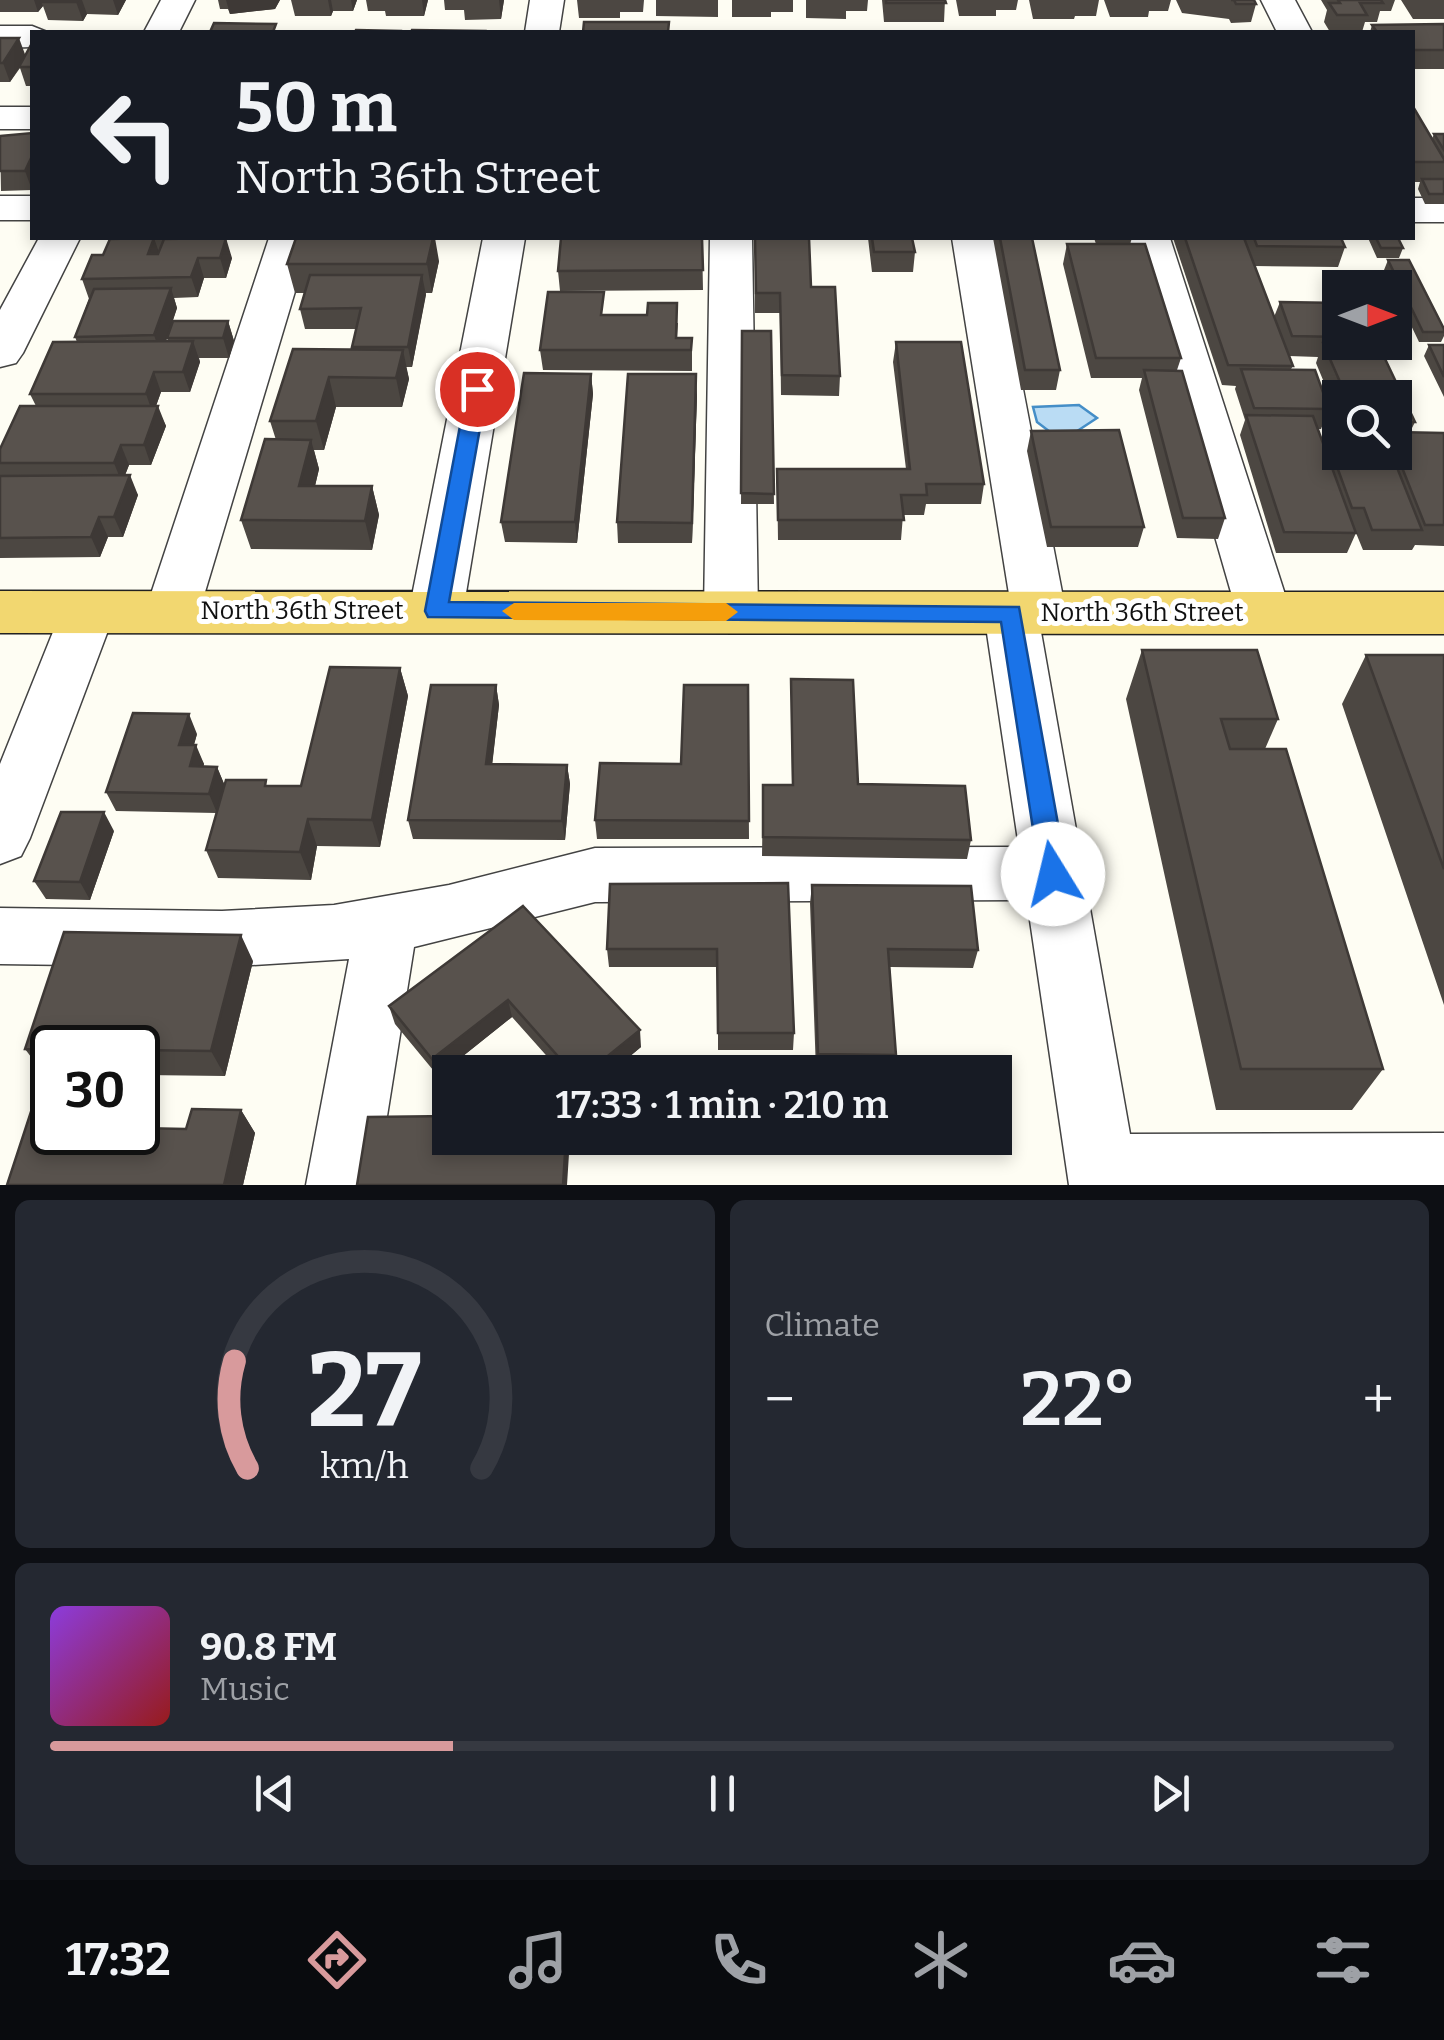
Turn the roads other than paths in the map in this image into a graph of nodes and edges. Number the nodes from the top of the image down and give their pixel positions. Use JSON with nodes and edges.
{"nodes":[{"id":1,"x":178,"y":0,"type":"edge"},
{"id":2,"x":547,"y":0,"type":"edge"},
{"id":3,"x":1278,"y":0,"type":"edge"},
{"id":4,"x":163,"y":30,"type":"edge"},
{"id":5,"x":542,"y":30,"type":"edge"},
{"id":6,"x":1293,"y":30,"type":"edge"},
{"id":7,"x":0,"y":37,"type":"edge"},
{"id":8,"x":30,"y":37,"type":"edge"},
{"id":9,"x":0,"y":118,"type":"edge"},
{"id":10,"x":30,"y":118,"type":"edge"},
{"id":11,"x":0,"y":208,"type":"edge"},
{"id":12,"x":30,"y":208,"type":"edge"},
{"id":13,"x":58,"y":240,"type":"edge"},
{"id":14,"x":289,"y":240,"type":"edge"},
{"id":15,"x":504,"y":240,"type":"edge"},
{"id":16,"x":730,"y":240,"type":"edge"},
{"id":17,"x":973,"y":240,"type":"edge"},
{"id":18,"x":1150,"y":240,"type":"edge"},
{"id":19,"x":6,"y":329,"type":"edge"},
{"id":20,"x":436,"y":611,"type":"junction"},
{"id":21,"x":0,"y":612,"type":"edge"},
{"id":22,"x":88,"y":612,"type":"junction"},
{"id":23,"x":172,"y":612,"type":"junction"},
{"id":24,"x":731,"y":612,"type":"junction"},
{"id":25,"x":1025,"y":613,"type":"junction"},
{"id":26,"x":1264,"y":613,"type":"junction"},
{"id":27,"x":1444,"y":614,"type":"edge"},
{"id":28,"x":0,"y":838,"type":"edge"},
{"id":29,"x":1053,"y":874,"type":"junction"},
{"id":30,"x":386,"y":926,"type":"junction"},
{"id":31,"x":0,"y":936,"type":"edge"},
{"id":32,"x":1444,"y":1168,"type":"edge"},
{"id":33,"x":1102,"y":1177,"type":"edge"},
{"id":34,"x":341,"y":1185,"type":"edge"}],
"edges":[{"from":1,"to":4,"type":"street"},
{"from":2,"to":5,"type":"street"},
{"from":3,"to":6,"type":"street"},
{"from":7,"to":8,"type":"street"},
{"from":9,"to":10,"type":"street"},
{"from":11,"to":12,"type":"street"},
{"from":13,"to":19,"type":"street"},
{"from":14,"to":23,"type":"street"},
{"from":15,"to":20,"type":"street"},
{"from":16,"to":24,"type":"street"},
{"from":17,"to":25,"type":"street"},
{"from":18,"to":26,"type":"street"},
{"from":20,"to":23,"type":"main road","name":"North 36th Street"},
{"from":20,"to":24,"type":"main road","name":"North 36th Street"},
{"from":21,"to":22,"type":"main road","name":"North 36th Street"},
{"from":22,"to":23,"type":"main road","name":"North 36th Street"},
{"from":22,"to":28,"type":"street"},
{"from":24,"to":25,"type":"main road","name":"North 36th Street"},
{"from":25,"to":26,"type":"main road","name":"North 36th Street"},
{"from":25,"to":29,"type":"street"},
{"from":26,"to":27,"type":"main road","name":"North 36th Street"},
{"from":29,"to":30,"type":"street"},
{"from":29,"to":33,"type":"street"},
{"from":30,"to":31,"type":"street"},
{"from":30,"to":34,"type":"street"},
{"from":32,"to":33,"type":"street"}]}
